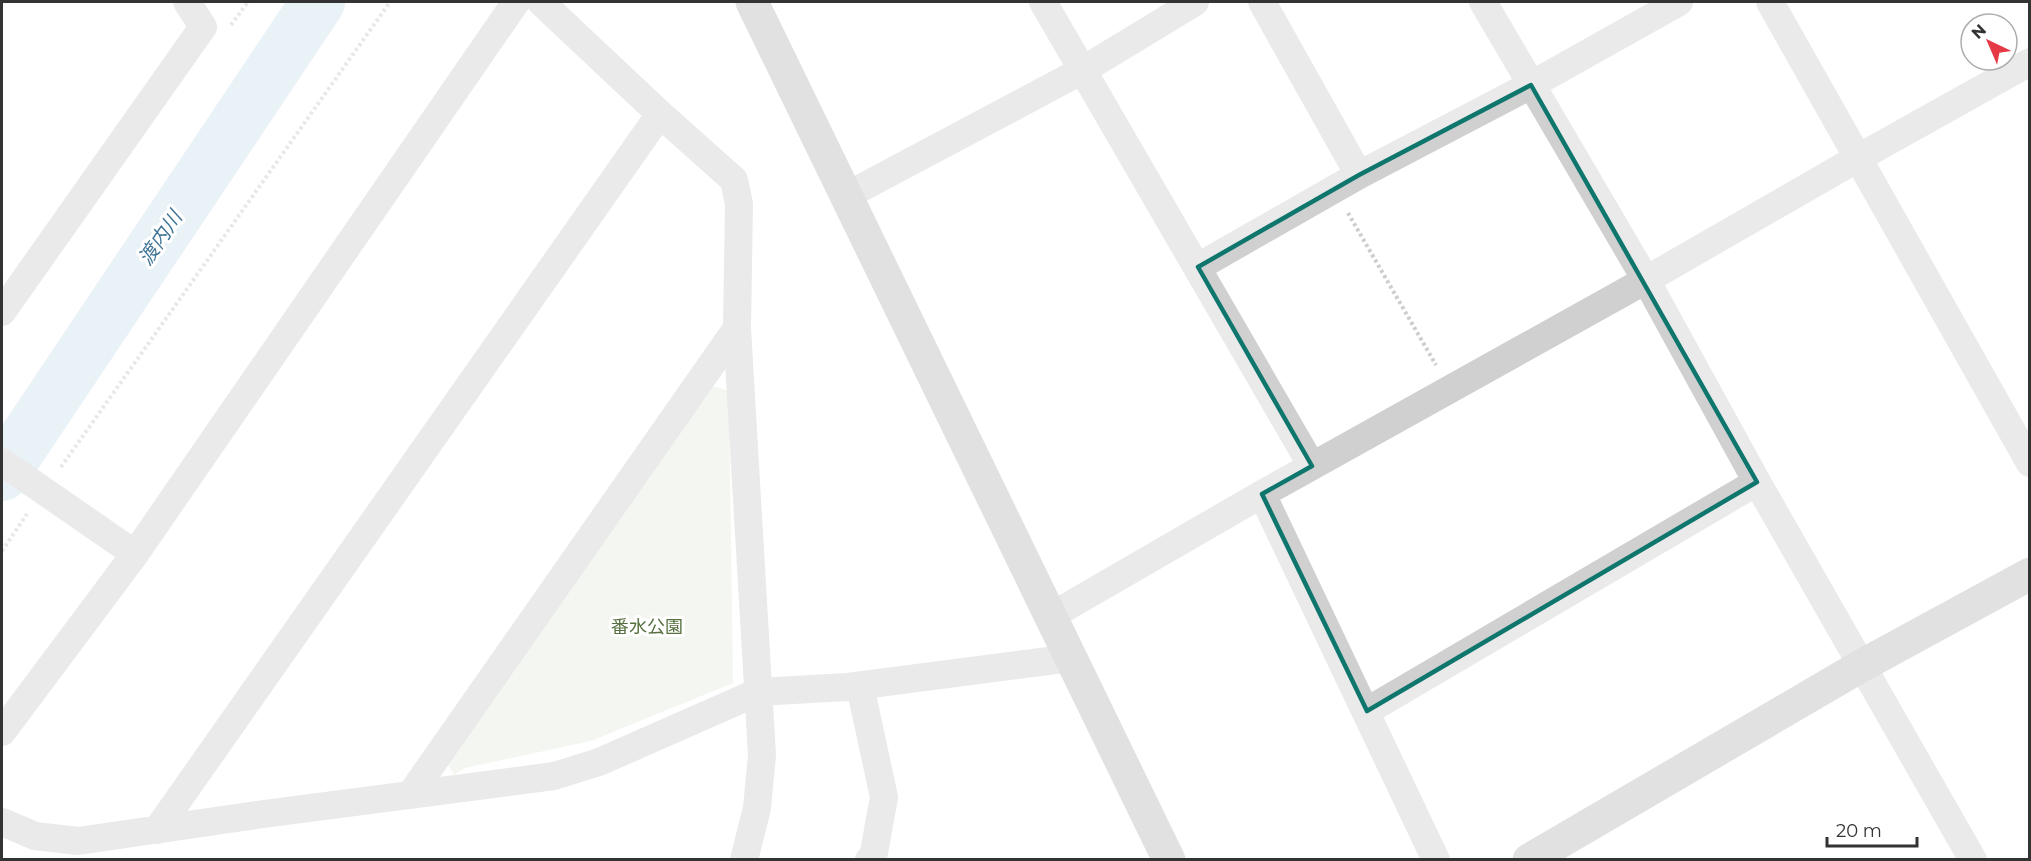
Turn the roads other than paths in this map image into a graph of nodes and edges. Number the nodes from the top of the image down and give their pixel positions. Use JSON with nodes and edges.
{"nodes":[{"id":1,"x":187,"y":2,"type":"edge"},
{"id":2,"x":516,"y":2,"type":"edge"},
{"id":3,"x":541,"y":2,"type":"edge"},
{"id":4,"x":752,"y":2,"type":"edge"},
{"id":5,"x":1043,"y":2,"type":"edge"},
{"id":6,"x":1195,"y":2,"type":"edge"},
{"id":7,"x":1262,"y":2,"type":"edge"},
{"id":8,"x":1483,"y":2,"type":"edge"},
{"id":9,"x":1678,"y":2,"type":"edge"},
{"id":10,"x":1770,"y":2,"type":"edge"},
{"id":11,"x":2030,"y":62,"type":"edge"},
{"id":12,"x":1083,"y":70,"type":"junction"},
{"id":13,"x":1531,"y":85,"type":"junction"},
{"id":14,"x":660,"y":114,"type":"junction"},
{"id":15,"x":1858,"y":158,"type":"junction"},
{"id":16,"x":1359,"y":175,"type":"junction"},
{"id":17,"x":846,"y":196,"type":"junction"},
{"id":18,"x":1198,"y":267,"type":"junction"},
{"id":19,"x":1646,"y":280,"type":"junction"},
{"id":20,"x":2,"y":312,"type":"edge"},
{"id":21,"x":737,"y":328,"type":"junction"},
{"id":22,"x":2,"y":462,"type":"edge"},
{"id":23,"x":2030,"y":463,"type":"edge"},
{"id":24,"x":1312,"y":466,"type":"junction"},
{"id":25,"x":1757,"y":482,"type":"junction"},
{"id":26,"x":1262,"y":494,"type":"junction"},
{"id":27,"x":135,"y":554,"type":"junction"},
{"id":28,"x":2030,"y":574,"type":"edge"},
{"id":29,"x":1052,"y":616,"type":"junction"},
{"id":30,"x":1071,"y":658,"type":"junction"},
{"id":31,"x":1861,"y":666,"type":"junction"},
{"id":32,"x":860,"y":686,"type":"junction"},
{"id":33,"x":758,"y":692,"type":"junction"},
{"id":34,"x":1367,"y":711,"type":"junction"},
{"id":35,"x":2,"y":732,"type":"edge"},
{"id":36,"x":411,"y":794,"type":"junction"},
{"id":37,"x":2,"y":822,"type":"edge"},
{"id":38,"x":158,"y":830,"type":"junction"},
{"id":39,"x":751,"y":858,"type":"edge"},
{"id":40,"x":869,"y":860,"type":"edge"},
{"id":41,"x":1168,"y":860,"type":"edge"},
{"id":42,"x":1436,"y":860,"type":"edge"},
{"id":43,"x":1529,"y":860,"type":"edge"},
{"id":44,"x":1973,"y":860,"type":"edge"}],
"edges":[{"from":1,"to":20,"type":"street"},
{"from":2,"to":27,"type":"street"},
{"from":3,"to":14,"type":"street"},
{"from":4,"to":17,"type":"street"},
{"from":5,"to":12,"type":"street"},
{"from":6,"to":12,"type":"street"},
{"from":7,"to":16,"type":"street"},
{"from":8,"to":13,"type":"street"},
{"from":9,"to":13,"type":"street"},
{"from":10,"to":15,"type":"street"},
{"from":11,"to":15,"type":"street"},
{"from":12,"to":17,"type":"street"},
{"from":12,"to":18,"type":"street"},
{"from":13,"to":16,"type":"street"},
{"from":13,"to":19,"type":"street"},
{"from":14,"to":21,"type":"street"},
{"from":14,"to":38,"type":"street"},
{"from":15,"to":19,"type":"street"},
{"from":15,"to":23,"type":"street"},
{"from":16,"to":18,"type":"street"},
{"from":17,"to":29,"type":"street"},
{"from":18,"to":24,"type":"street"},
{"from":19,"to":24,"type":"street"},
{"from":19,"to":25,"type":"street"},
{"from":21,"to":33,"type":"street"},
{"from":21,"to":36,"type":"street"},
{"from":22,"to":27,"type":"street"},
{"from":24,"to":26,"type":"street"},
{"from":25,"to":31,"type":"street"},
{"from":25,"to":34,"type":"street"},
{"from":26,"to":29,"type":"street"},
{"from":26,"to":34,"type":"street"},
{"from":27,"to":35,"type":"street"},
{"from":28,"to":31,"type":"street"},
{"from":29,"to":30,"type":"street"},
{"from":30,"to":32,"type":"street"},
{"from":30,"to":41,"type":"street"},
{"from":31,"to":43,"type":"street"},
{"from":31,"to":44,"type":"street"},
{"from":32,"to":33,"type":"street"},
{"from":32,"to":40,"type":"street"},
{"from":33,"to":36,"type":"street"},
{"from":33,"to":39,"type":"street"},
{"from":34,"to":42,"type":"street"},
{"from":36,"to":38,"type":"street"},
{"from":37,"to":38,"type":"street"}]}
